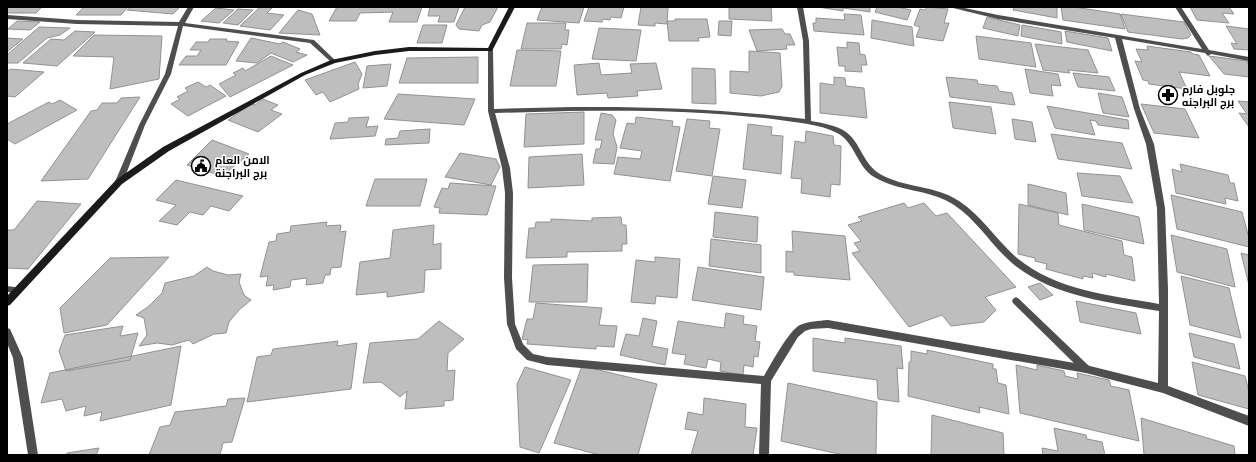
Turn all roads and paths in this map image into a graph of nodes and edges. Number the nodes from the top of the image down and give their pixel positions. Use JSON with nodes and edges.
{"nodes":[{"id":1,"x":191,"y":7,"type":"edge"},
{"id":2,"x":512,"y":7,"type":"edge"},
{"id":3,"x":800,"y":7,"type":"edge"},
{"id":4,"x":952,"y":7,"type":"edge"},
{"id":5,"x":1178,"y":7,"type":"edge"},
{"id":6,"x":7,"y":17,"type":"edge"},
{"id":7,"x":181,"y":24,"type":"junction"},
{"id":8,"x":1118,"y":37,"type":"junction"},
{"id":9,"x":490,"y":50,"type":"junction"},
{"id":10,"x":1208,"y":54,"type":"junction"},
{"id":11,"x":1249,"y":59,"type":"edge"},
{"id":12,"x":332,"y":61,"type":"junction"},
{"id":13,"x":492,"y":111,"type":"junction"},
{"id":14,"x":808,"y":122,"type":"junction"},
{"id":15,"x":119,"y":182,"type":"junction"},
{"id":16,"x":7,"y":289,"type":"edge"},
{"id":17,"x":18,"y":290,"type":"junction"},
{"id":18,"x":1016,"y":301,"type":"dead end"},
{"id":19,"x":7,"y":302,"type":"edge"},
{"id":20,"x":1164,"y":308,"type":"junction"},
{"id":21,"x":7,"y":332,"type":"edge"},
{"id":22,"x":1086,"y":369,"type":"junction"},
{"id":23,"x":766,"y":380,"type":"junction"},
{"id":24,"x":1162,"y":389,"type":"junction"},
{"id":25,"x":1249,"y":422,"type":"edge"},
{"id":26,"x":33,"y":455,"type":"edge"},
{"id":27,"x":764,"y":455,"type":"edge"}],
"edges":[{"from":1,"to":7,"type":"street"},
{"from":2,"to":9,"type":"street"},
{"from":3,"to":14,"type":"street"},
{"from":4,"to":8,"type":"street"},
{"from":5,"to":10,"type":"street"},
{"from":6,"to":7,"type":"street"},
{"from":7,"to":12,"type":"street"},
{"from":7,"to":15,"type":"street"},
{"from":8,"to":10,"type":"street"},
{"from":8,"to":20,"type":"street"},
{"from":9,"to":12,"type":"street"},
{"from":9,"to":13,"type":"street"},
{"from":10,"to":11,"type":"street"},
{"from":12,"to":15,"type":"street"},
{"from":13,"to":14,"type":"street"},
{"from":13,"to":23,"type":"street"},
{"from":14,"to":20,"type":"street"},
{"from":15,"to":17,"type":"street"},
{"from":16,"to":17,"type":"street"},
{"from":17,"to":19,"type":"street"},
{"from":18,"to":22,"type":"street"},
{"from":20,"to":24,"type":"street"},
{"from":21,"to":26,"type":"street"},
{"from":22,"to":23,"type":"street"},
{"from":22,"to":24,"type":"street"},
{"from":23,"to":27,"type":"street"},
{"from":24,"to":25,"type":"street"}]}
